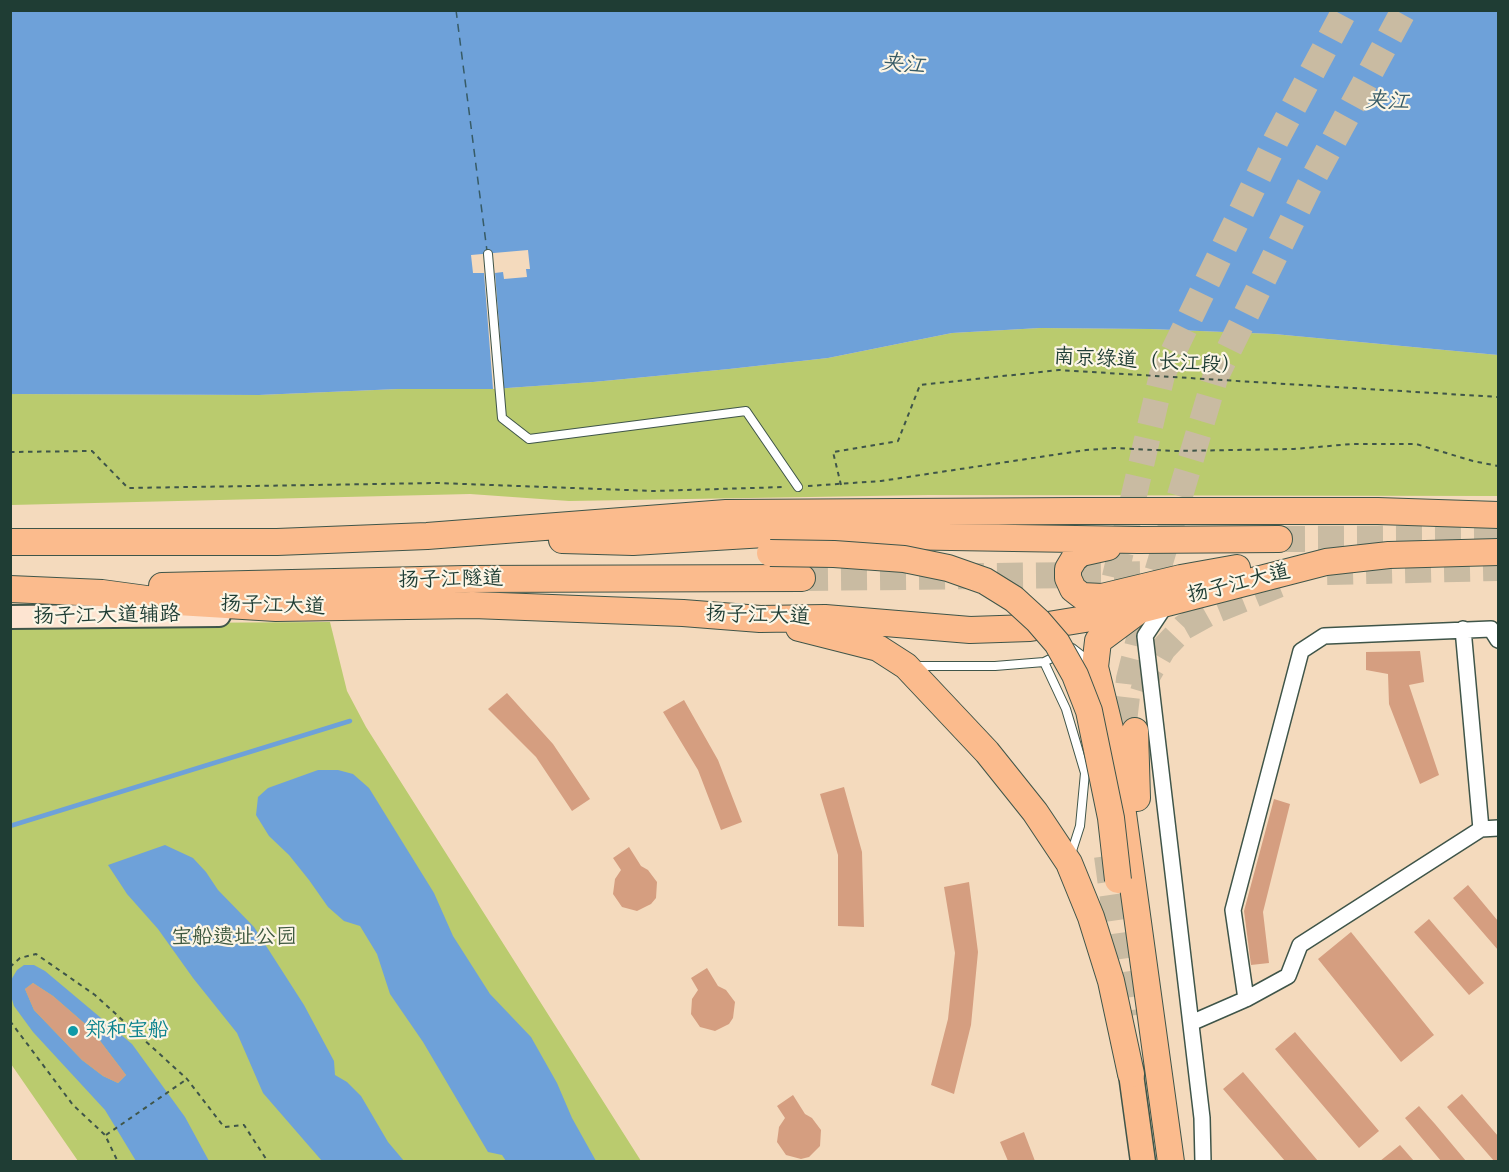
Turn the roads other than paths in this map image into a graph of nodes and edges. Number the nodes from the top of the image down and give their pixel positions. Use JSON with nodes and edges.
{"nodes":[{"id":1,"x":488,"y":254,"type":"dead end"},
{"id":2,"x":798,"y":487,"type":"road end"},
{"id":3,"x":1498,"y":515,"type":"edge"},
{"id":4,"x":427,"y":536,"type":"junction"},
{"id":5,"x":1278,"y":539,"type":"tunnel mouth"},
{"id":6,"x":1138,"y":540,"type":"junction"},
{"id":7,"x":10,"y":542,"type":"edge"},
{"id":8,"x":633,"y":542,"type":"junction"},
{"id":9,"x":1498,"y":552,"type":"edge"},
{"id":10,"x":1326,"y":562,"type":"junction"},
{"id":11,"x":802,"y":578,"type":"tunnel mouth"},
{"id":12,"x":10,"y":589,"type":"edge"},
{"id":13,"x":102,"y":593,"type":"junction"},
{"id":14,"x":1167,"y":603,"type":"junction"},
{"id":15,"x":276,"y":608,"type":"junction"},
{"id":16,"x":1140,"y":610,"type":"junction"},
{"id":17,"x":10,"y":617,"type":"edge"},
{"id":18,"x":760,"y":619,"type":"junction"},
{"id":19,"x":1463,"y":629,"type":"junction"},
{"id":20,"x":1498,"y":640,"type":"edge"},
{"id":21,"x":1044,"y":662,"type":"junction"},
{"id":22,"x":906,"y":666,"type":"junction"},
{"id":23,"x":1095,"y":666,"type":"junction"},
{"id":24,"x":1135,"y":731,"type":"dead end"},
{"id":25,"x":1498,"y":828,"type":"edge"},
{"id":26,"x":1481,"y":829,"type":"junction"},
{"id":27,"x":1069,"y":863,"type":"junction"},
{"id":28,"x":1246,"y":999,"type":"junction"},
{"id":29,"x":1191,"y":1023,"type":"junction"},
{"id":30,"x":1131,"y":1074,"type":"joint"},
{"id":31,"x":1143,"y":1161,"type":"edge"},
{"id":32,"x":1170,"y":1161,"type":"edge"},
{"id":33,"x":1183,"y":1161,"type":"edge"},
{"id":34,"x":1203,"y":1161,"type":"edge"}],
"edges":[{"from":1,"to":2,"type":"lane"},
{"from":3,"to":4,"type":"highway"},
{"from":4,"to":7,"type":"highway"},
{"from":4,"to":8,"type":"highway"},
{"from":5,"to":6,"type":"highway"},
{"from":6,"to":8,"type":"highway"},
{"from":6,"to":10,"type":"highway"},
{"from":8,"to":32,"type":"highway","bridge":true},
{"from":9,"to":10,"type":"highway","name":"扬子江大道"},
{"from":10,"to":14,"type":"highway","name":"扬子江大道"},
{"from":11,"to":13,"type":"highway","name":"扬子江隧道"},
{"from":12,"to":13,"type":"highway","name":"扬子江大道"},
{"from":13,"to":15,"type":"highway","name":"扬子江大道"},
{"from":14,"to":16,"type":"highway","name":"扬子江大道"},
{"from":14,"to":29,"type":"street"},
{"from":15,"to":17,"type":"main road","name":"扬子江大道辅路"},
{"from":15,"to":18,"type":"highway","name":"扬子江大道"},
{"from":16,"to":18,"type":"highway","name":"扬子江大道"},
{"from":16,"to":23,"type":"highway"},
{"from":18,"to":22,"type":"highway"},
{"from":19,"to":20,"type":"street"},
{"from":19,"to":26,"type":"street"},
{"from":19,"to":28,"type":"street"},
{"from":21,"to":22,"type":"lane"},
{"from":21,"to":23,"type":"lane"},
{"from":21,"to":27,"type":"lane"},
{"from":22,"to":27,"type":"highway"},
{"from":23,"to":32,"type":"highway"},
{"from":24,"to":33,"type":"highway"},
{"from":25,"to":26,"type":"street"},
{"from":26,"to":28,"type":"street"},
{"from":27,"to":30,"type":"highway"},
{"from":28,"to":29,"type":"street"},
{"from":29,"to":34,"type":"street"},
{"from":30,"to":31,"type":"main road"}]}
